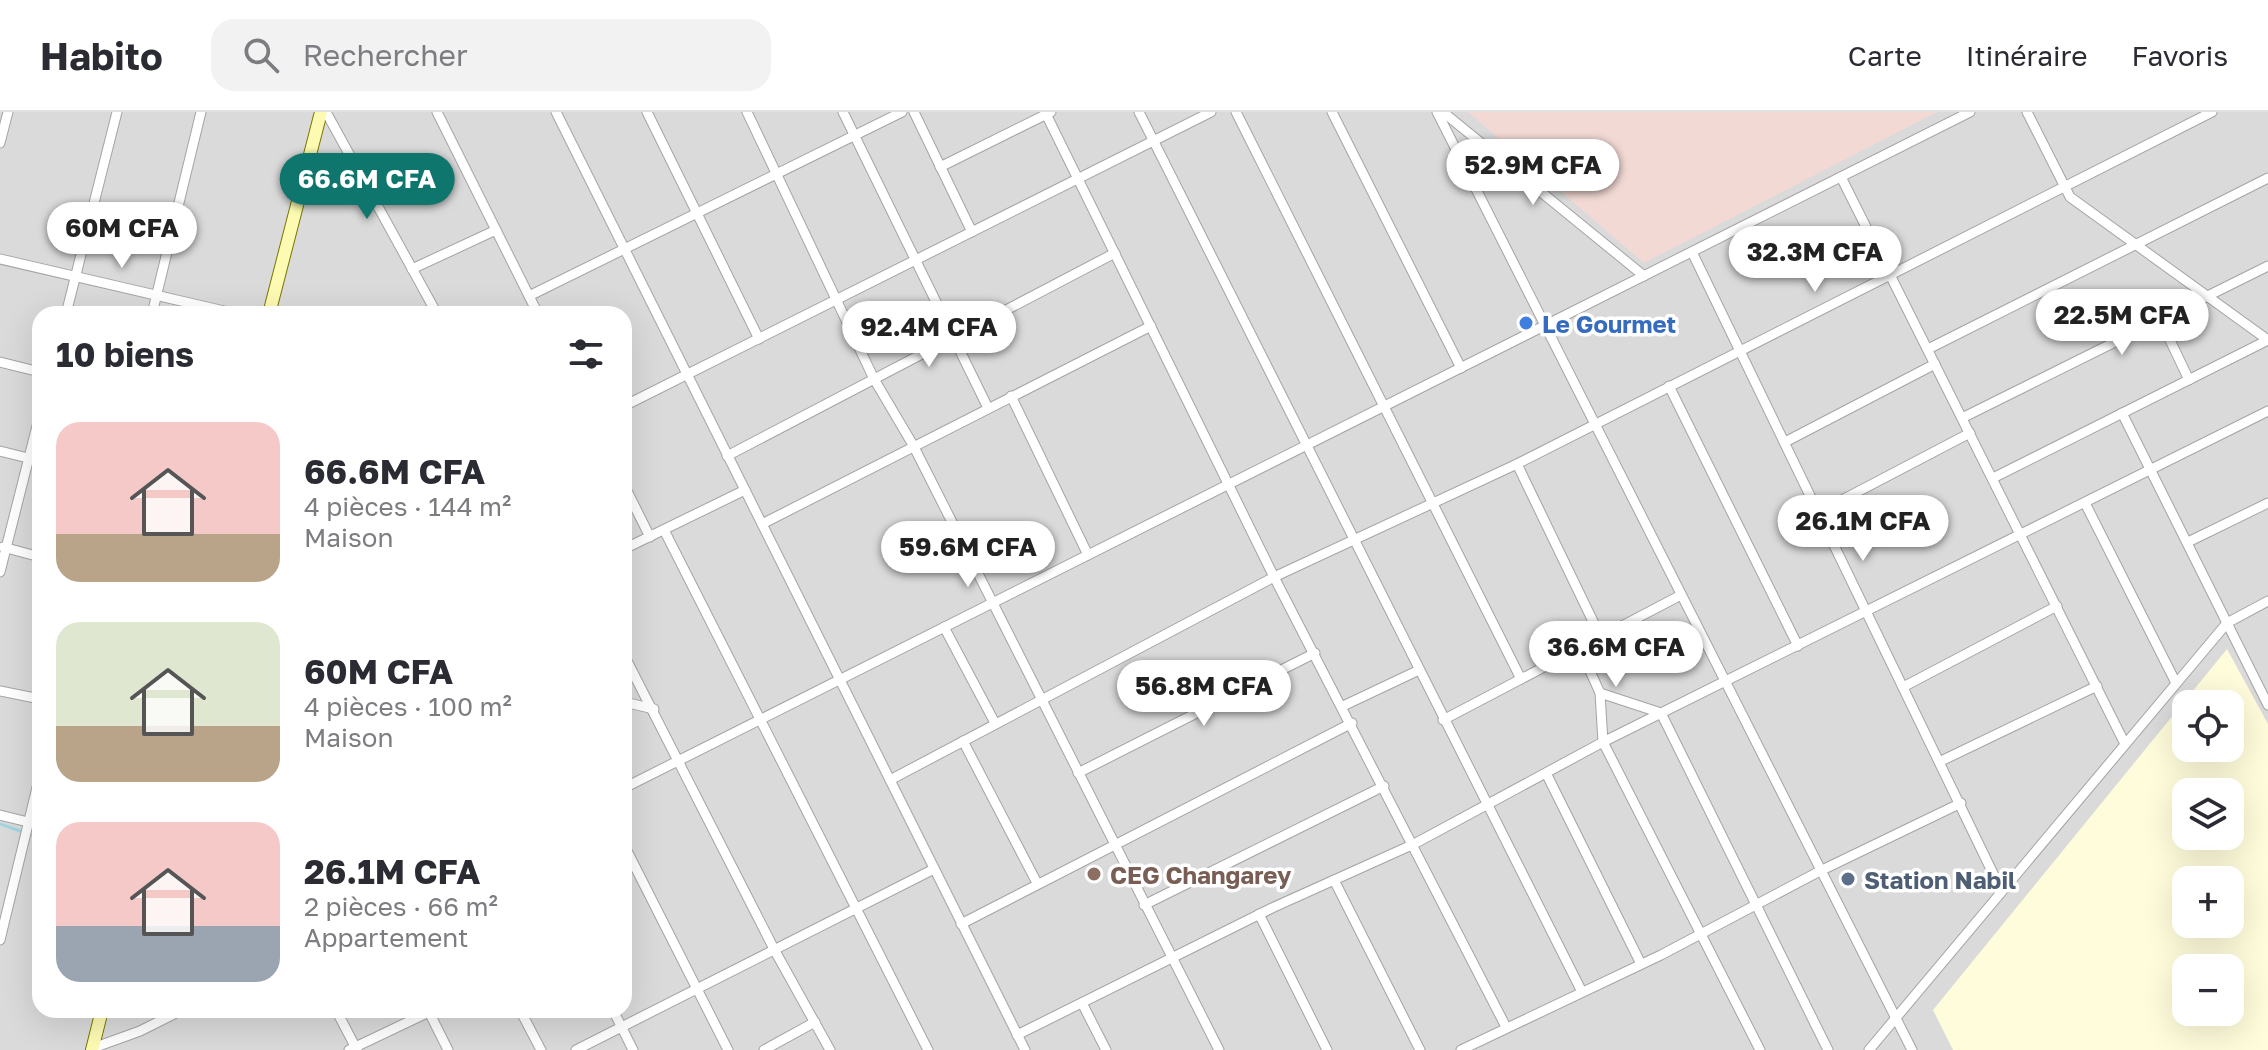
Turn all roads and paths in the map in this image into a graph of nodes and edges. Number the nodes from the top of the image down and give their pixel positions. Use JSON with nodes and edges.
{"nodes":[{"id":1,"x":8,"y":112,"type":"edge"},
{"id":2,"x":117,"y":112,"type":"edge"},
{"id":3,"x":201,"y":112,"type":"edge"},
{"id":4,"x":324,"y":112,"type":"edge"},
{"id":5,"x":556,"y":112,"type":"edge"},
{"id":6,"x":647,"y":112,"type":"edge"},
{"id":7,"x":747,"y":112,"type":"edge"},
{"id":8,"x":843,"y":112,"type":"edge"},
{"id":9,"x":902,"y":112,"type":"edge"},
{"id":10,"x":914,"y":112,"type":"edge"},
{"id":11,"x":1139,"y":112,"type":"edge"},
{"id":12,"x":1211,"y":112,"type":"edge"},
{"id":13,"x":1236,"y":112,"type":"edge"},
{"id":14,"x":1332,"y":112,"type":"edge"},
{"id":15,"x":1440,"y":112,"type":"edge"},
{"id":16,"x":1970,"y":112,"type":"edge"},
{"id":17,"x":2027,"y":112,"type":"edge"},
{"id":18,"x":2212,"y":112,"type":"edge"},
{"id":19,"x":440,"y":113,"type":"edge"},
{"id":20,"x":1048,"y":113,"type":"edge"},
{"id":21,"x":855,"y":136,"type":"junction"},
{"id":22,"x":1153,"y":141,"type":"junction"},
{"id":23,"x":0,"y":143,"type":"edge"},
{"id":24,"x":940,"y":167,"type":"junction"},
{"id":25,"x":778,"y":175,"type":"junction"},
{"id":26,"x":1841,"y":177,"type":"junction"},
{"id":27,"x":2268,"y":178,"type":"edge"},
{"id":28,"x":1078,"y":179,"type":"junction"},
{"id":29,"x":2065,"y":187,"type":"junction"},
{"id":30,"x":697,"y":215,"type":"junction"},
{"id":31,"x":496,"y":230,"type":"junction"},
{"id":32,"x":972,"y":232,"type":"junction"},
{"id":33,"x":2134,"y":245,"type":"junction"},
{"id":34,"x":625,"y":250,"type":"junction"},
{"id":35,"x":1692,"y":252,"type":"junction"},
{"id":36,"x":1115,"y":253,"type":"junction"},
{"id":37,"x":0,"y":259,"type":"edge"},
{"id":38,"x":916,"y":260,"type":"junction"},
{"id":39,"x":2268,"y":266,"type":"edge"},
{"id":40,"x":412,"y":269,"type":"junction"},
{"id":41,"x":1890,"y":274,"type":"junction"},
{"id":42,"x":75,"y":276,"type":"junction"},
{"id":43,"x":1644,"y":276,"type":"junction"},
{"id":44,"x":157,"y":295,"type":"junction"},
{"id":45,"x":529,"y":296,"type":"junction"},
{"id":46,"x":2207,"y":296,"type":"junction"},
{"id":47,"x":838,"y":299,"type":"junction"},
{"id":48,"x":68,"y":306,"type":"edge"},
{"id":49,"x":154,"y":306,"type":"edge"},
{"id":50,"x":203,"y":306,"type":"edge"},
{"id":51,"x":271,"y":306,"type":"edge"},
{"id":52,"x":433,"y":306,"type":"edge"},
{"id":53,"x":534,"y":306,"type":"edge"},
{"id":54,"x":2160,"y":319,"type":"junction"},
{"id":55,"x":1151,"y":326,"type":"junction"},
{"id":56,"x":1545,"y":326,"type":"junction"},
{"id":57,"x":954,"y":337,"type":"junction"},
{"id":58,"x":759,"y":339,"type":"junction"},
{"id":59,"x":2268,"y":340,"type":"edge"},
{"id":60,"x":1928,"y":349,"type":"junction"},
{"id":61,"x":1740,"y":350,"type":"junction"},
{"id":62,"x":0,"y":362,"type":"edge"},
{"id":63,"x":1935,"y":364,"type":"junction"},
{"id":64,"x":1461,"y":368,"type":"junction"},
{"id":65,"x":32,"y":370,"type":"edge"},
{"id":66,"x":687,"y":375,"type":"junction"},
{"id":67,"x":874,"y":379,"type":"junction"},
{"id":68,"x":2189,"y":380,"type":"junction"},
{"id":69,"x":1669,"y":386,"type":"junction"},
{"id":70,"x":1011,"y":396,"type":"junction"},
{"id":71,"x":632,"y":402,"type":"edge"},
{"id":72,"x":1384,"y":407,"type":"junction"},
{"id":73,"x":988,"y":408,"type":"junction"},
{"id":74,"x":2268,"y":411,"type":"edge"},
{"id":75,"x":2122,"y":413,"type":"junction"},
{"id":76,"x":1962,"y":418,"type":"junction"},
{"id":77,"x":1594,"y":424,"type":"junction"},
{"id":78,"x":1970,"y":433,"type":"junction"},
{"id":79,"x":1785,"y":442,"type":"junction"},
{"id":80,"x":913,"y":445,"type":"junction"},
{"id":81,"x":32,"y":446,"type":"edge"},
{"id":82,"x":1306,"y":446,"type":"junction"},
{"id":83,"x":0,"y":451,"type":"edge"},
{"id":84,"x":727,"y":456,"type":"junction"},
{"id":85,"x":29,"y":458,"type":"junction"},
{"id":86,"x":32,"y":459,"type":"edge"},
{"id":87,"x":1517,"y":464,"type":"junction"},
{"id":88,"x":2151,"y":470,"type":"junction"},
{"id":89,"x":1993,"y":478,"type":"junction"},
{"id":90,"x":1228,"y":485,"type":"junction"},
{"id":91,"x":745,"y":490,"type":"junction"},
{"id":92,"x":632,"y":501,"type":"edge"},
{"id":93,"x":2085,"y":503,"type":"junction"},
{"id":94,"x":2268,"y":503,"type":"edge"},
{"id":95,"x":1432,"y":505,"type":"junction"},
{"id":96,"x":1819,"y":512,"type":"junction"},
{"id":97,"x":762,"y":524,"type":"junction"},
{"id":98,"x":664,"y":530,"type":"junction"},
{"id":99,"x":2021,"y":535,"type":"junction"},
{"id":100,"x":650,"y":537,"type":"junction"},
{"id":101,"x":1352,"y":541,"type":"junction"},
{"id":102,"x":2188,"y":542,"type":"junction"},
{"id":103,"x":632,"y":545,"type":"edge"},
{"id":104,"x":3,"y":547,"type":"edge"},
{"id":105,"x":32,"y":555,"type":"edge"},
{"id":106,"x":1088,"y":555,"type":"junction"},
{"id":107,"x":0,"y":572,"type":"edge"},
{"id":108,"x":1274,"y":577,"type":"junction"},
{"id":109,"x":1681,"y":595,"type":"junction"},
{"id":110,"x":2268,"y":601,"type":"edge"},
{"id":111,"x":994,"y":603,"type":"junction"},
{"id":112,"x":2057,"y":606,"type":"junction"},
{"id":113,"x":1868,"y":612,"type":"junction"},
{"id":114,"x":2227,"y":623,"type":"junction"},
{"id":115,"x":944,"y":627,"type":"junction"},
{"id":116,"x":1601,"y":638,"type":"junction"},
{"id":117,"x":1798,"y":646,"type":"junction"},
{"id":118,"x":1580,"y":649,"type":"junction"},
{"id":119,"x":1315,"y":653,"type":"junction"},
{"id":120,"x":632,"y":669,"type":"edge"},
{"id":121,"x":1417,"y":671,"type":"junction"},
{"id":122,"x":1521,"y":679,"type":"junction"},
{"id":123,"x":840,"y":680,"type":"junction"},
{"id":124,"x":1725,"y":682,"type":"junction"},
{"id":125,"x":2176,"y":683,"type":"junction"},
{"id":126,"x":1905,"y":686,"type":"junction"},
{"id":127,"x":2097,"y":686,"type":"junction"},
{"id":128,"x":0,"y":691,"type":"edge"},
{"id":129,"x":1600,"y":693,"type":"junction"},
{"id":130,"x":32,"y":697,"type":"edge"},
{"id":131,"x":1041,"y":699,"type":"junction"},
{"id":132,"x":632,"y":704,"type":"edge"},
{"id":133,"x":2268,"y":705,"type":"edge"},
{"id":134,"x":1343,"y":706,"type":"junction"},
{"id":135,"x":654,"y":709,"type":"junction"},
{"id":136,"x":1661,"y":713,"type":"junction"},
{"id":137,"x":761,"y":720,"type":"junction"},
{"id":138,"x":1443,"y":720,"type":"junction"},
{"id":139,"x":995,"y":723,"type":"junction"},
{"id":140,"x":1352,"y":723,"type":"junction"},
{"id":141,"x":963,"y":741,"type":"junction"},
{"id":142,"x":1603,"y":742,"type":"junction"},
{"id":143,"x":2125,"y":744,"type":"junction"},
{"id":144,"x":679,"y":760,"type":"junction"},
{"id":145,"x":1941,"y":761,"type":"junction"},
{"id":146,"x":1078,"y":773,"type":"junction"},
{"id":147,"x":1546,"y":773,"type":"junction"},
{"id":148,"x":890,"y":780,"type":"junction"},
{"id":149,"x":632,"y":784,"type":"edge"},
{"id":150,"x":1384,"y":786,"type":"junction"},
{"id":151,"x":1961,"y":803,"type":"junction"},
{"id":152,"x":1487,"y":806,"type":"junction"},
{"id":153,"x":32,"y":809,"type":"edge"},
{"id":154,"x":0,"y":815,"type":"edge"},
{"id":155,"x":29,"y":822,"type":"junction"},
{"id":156,"x":32,"y":823,"type":"edge"},
{"id":157,"x":1114,"y":844,"type":"junction"},
{"id":158,"x":1414,"y":844,"type":"junction"},
{"id":159,"x":632,"y":861,"type":"edge"},
{"id":160,"x":934,"y":869,"type":"junction"},
{"id":161,"x":1820,"y":871,"type":"junction"},
{"id":162,"x":1334,"y":880,"type":"junction"},
{"id":163,"x":1037,"y":883,"type":"junction"},
{"id":164,"x":2001,"y":890,"type":"junction"},
{"id":165,"x":1756,"y":904,"type":"junction"},
{"id":166,"x":1144,"y":905,"type":"junction"},
{"id":167,"x":856,"y":909,"type":"junction"},
{"id":168,"x":1259,"y":914,"type":"junction"},
{"id":169,"x":961,"y":924,"type":"junction"},
{"id":170,"x":1700,"y":933,"type":"junction"},
{"id":171,"x":0,"y":940,"type":"edge"},
{"id":172,"x":775,"y":951,"type":"junction"},
{"id":173,"x":1171,"y":958,"type":"junction"},
{"id":174,"x":1641,"y":964,"type":"junction"},
{"id":175,"x":698,"y":991,"type":"junction"},
{"id":176,"x":1582,"y":992,"type":"junction"},
{"id":177,"x":1082,"y":1003,"type":"junction"},
{"id":178,"x":1894,"y":1017,"type":"junction"},
{"id":179,"x":100,"y":1018,"type":"edge"},
{"id":180,"x":166,"y":1018,"type":"edge"},
{"id":181,"x":340,"y":1018,"type":"edge"},
{"id":182,"x":415,"y":1018,"type":"edge"},
{"id":183,"x":432,"y":1018,"type":"edge"},
{"id":184,"x":524,"y":1018,"type":"edge"},
{"id":185,"x":617,"y":1018,"type":"edge"},
{"id":186,"x":815,"y":1022,"type":"junction"},
{"id":187,"x":621,"y":1027,"type":"junction"},
{"id":188,"x":1506,"y":1027,"type":"junction"},
{"id":189,"x":1017,"y":1035,"type":"junction"},
{"id":190,"x":93,"y":1049,"type":"edge"},
{"id":191,"x":354,"y":1049,"type":"edge"},
{"id":192,"x":448,"y":1050,"type":"edge"},
{"id":193,"x":541,"y":1050,"type":"edge"},
{"id":194,"x":576,"y":1050,"type":"edge"},
{"id":195,"x":633,"y":1050,"type":"edge"},
{"id":196,"x":728,"y":1050,"type":"edge"},
{"id":197,"x":764,"y":1050,"type":"edge"},
{"id":198,"x":830,"y":1050,"type":"edge"},
{"id":199,"x":928,"y":1050,"type":"edge"},
{"id":200,"x":1025,"y":1050,"type":"edge"},
{"id":201,"x":1106,"y":1050,"type":"edge"},
{"id":202,"x":1219,"y":1050,"type":"edge"},
{"id":203,"x":1327,"y":1050,"type":"edge"},
{"id":204,"x":1420,"y":1050,"type":"edge"},
{"id":205,"x":1461,"y":1050,"type":"edge"},
{"id":206,"x":1760,"y":1050,"type":"edge"},
{"id":207,"x":1828,"y":1050,"type":"edge"},
{"id":208,"x":1869,"y":1050,"type":"edge"},
{"id":209,"x":1912,"y":1050,"type":"edge"}],
"edges":[{"from":1,"to":23,"type":"street"},
{"from":2,"to":42,"type":"street"},
{"from":3,"to":44,"type":"street"},
{"from":4,"to":40,"type":"street"},
{"from":4,"to":51,"type":"main road"},
{"from":5,"to":34,"type":"street"},
{"from":6,"to":30,"type":"street"},
{"from":7,"to":25,"type":"street"},
{"from":8,"to":21,"type":"street"},
{"from":9,"to":21,"type":"street"},
{"from":10,"to":24,"type":"street"},
{"from":11,"to":22,"type":"street"},
{"from":12,"to":22,"type":"street"},
{"from":13,"to":72,"type":"street"},
{"from":14,"to":64,"type":"street"},
{"from":15,"to":43,"type":"street"},
{"from":15,"to":56,"type":"street"},
{"from":16,"to":26,"type":"street"},
{"from":17,"to":29,"type":"street"},
{"from":18,"to":29,"type":"street"},
{"from":19,"to":31,"type":"street"},
{"from":20,"to":24,"type":"street"},
{"from":20,"to":28,"type":"street"},
{"from":21,"to":25,"type":"street"},
{"from":21,"to":38,"type":"street"},
{"from":22,"to":28,"type":"street"},
{"from":22,"to":82,"type":"street"},
{"from":24,"to":32,"type":"street"},
{"from":25,"to":30,"type":"street"},
{"from":25,"to":47,"type":"street"},
{"from":26,"to":35,"type":"street"},
{"from":26,"to":41,"type":"street"},
{"from":27,"to":33,"type":"street"},
{"from":28,"to":32,"type":"street"},
{"from":28,"to":36,"type":"street"},
{"from":29,"to":33,"type":"street"},
{"from":29,"to":41,"type":"street"},
{"from":30,"to":34,"type":"street"},
{"from":30,"to":58,"type":"street"},
{"from":31,"to":40,"type":"street"},
{"from":31,"to":45,"type":"street"},
{"from":32,"to":38,"type":"street"},
{"from":33,"to":46,"type":"street"},
{"from":33,"to":60,"type":"street"},
{"from":34,"to":45,"type":"street"},
{"from":34,"to":66,"type":"street"},
{"from":35,"to":43,"type":"street"},
{"from":35,"to":61,"type":"street"},
{"from":36,"to":55,"type":"street"},
{"from":36,"to":57,"type":"street"},
{"from":37,"to":42,"type":"street"},
{"from":38,"to":47,"type":"street"},
{"from":38,"to":57,"type":"street"},
{"from":39,"to":46,"type":"street"},
{"from":40,"to":52,"type":"street"},
{"from":41,"to":60,"type":"street"},
{"from":41,"to":61,"type":"street"},
{"from":42,"to":44,"type":"street"},
{"from":42,"to":48,"type":"street"},
{"from":43,"to":56,"type":"street"},
{"from":44,"to":49,"type":"street"},
{"from":44,"to":50,"type":"street"},
{"from":45,"to":53,"type":"street"},
{"from":46,"to":54,"type":"street"},
{"from":46,"to":59,"type":"street"},
{"from":47,"to":58,"type":"street"},
{"from":47,"to":67,"type":"street"},
{"from":54,"to":68,"type":"street"},
{"from":54,"to":76,"type":"street"},
{"from":55,"to":70,"type":"street"},
{"from":55,"to":90,"type":"street"},
{"from":56,"to":64,"type":"street"},
{"from":56,"to":77,"type":"street"},
{"from":57,"to":67,"type":"street"},
{"from":57,"to":73,"type":"street"},
{"from":58,"to":66,"type":"street"},
{"from":59,"to":68,"type":"street"},
{"from":60,"to":63,"type":"street"},
{"from":61,"to":69,"type":"street"},
{"from":61,"to":79,"type":"street"},
{"from":62,"to":65,"type":"street"},
{"from":63,"to":76,"type":"street"},
{"from":63,"to":79,"type":"street"},
{"from":64,"to":72,"type":"street"},
{"from":66,"to":71,"type":"street"},
{"from":66,"to":84,"type":"street"},
{"from":67,"to":80,"type":"street"},
{"from":67,"to":84,"type":"street"},
{"from":68,"to":75,"type":"street"},
{"from":69,"to":77,"type":"street"},
{"from":69,"to":117,"type":"street"},
{"from":70,"to":73,"type":"street"},
{"from":70,"to":106,"type":"street"},
{"from":72,"to":82,"type":"street"},
{"from":72,"to":95,"type":"street"},
{"from":73,"to":80,"type":"street"},
{"from":74,"to":88,"type":"street"},
{"from":75,"to":88,"type":"street"},
{"from":75,"to":89,"type":"street"},
{"from":76,"to":78,"type":"street"},
{"from":77,"to":87,"type":"street"},
{"from":77,"to":109,"type":"street"},
{"from":78,"to":89,"type":"street"},
{"from":78,"to":96,"type":"street"},
{"from":79,"to":96,"type":"street"},
{"from":80,"to":97,"type":"street"},
{"from":80,"to":111,"type":"street"},
{"from":81,"to":85,"type":"street"},
{"from":82,"to":90,"type":"street"},
{"from":82,"to":101,"type":"street"},
{"from":83,"to":85,"type":"street"},
{"from":84,"to":91,"type":"street"},
{"from":85,"to":86,"type":"street"},
{"from":85,"to":104,"type":"street"},
{"from":87,"to":95,"type":"street"},
{"from":87,"to":116,"type":"street"},
{"from":88,"to":93,"type":"street"},
{"from":88,"to":102,"type":"street"},
{"from":89,"to":99,"type":"street"},
{"from":90,"to":106,"type":"street"},
{"from":90,"to":108,"type":"street"},
{"from":91,"to":97,"type":"street"},
{"from":91,"to":98,"type":"street"},
{"from":92,"to":100,"type":"street"},
{"from":93,"to":99,"type":"street"},
{"from":93,"to":125,"type":"street"},
{"from":94,"to":102,"type":"street"},
{"from":95,"to":101,"type":"street"},
{"from":95,"to":122,"type":"street"},
{"from":96,"to":113,"type":"street"},
{"from":97,"to":123,"type":"street"},
{"from":98,"to":100,"type":"street"},
{"from":98,"to":137,"type":"street"},
{"from":99,"to":112,"type":"street"},
{"from":99,"to":113,"type":"street"},
{"from":100,"to":103,"type":"street"},
{"from":101,"to":108,"type":"street"},
{"from":101,"to":121,"type":"street"},
{"from":102,"to":114,"type":"street"},
{"from":104,"to":105,"type":"street"},
{"from":104,"to":107,"type":"street"},
{"from":106,"to":111,"type":"street"},
{"from":108,"to":119,"type":"street"},
{"from":108,"to":131,"type":"street"},
{"from":109,"to":116,"type":"street"},
{"from":109,"to":124,"type":"street"},
{"from":110,"to":114,"type":"street"},
{"from":111,"to":115,"type":"street"},
{"from":111,"to":131,"type":"street"},
{"from":112,"to":126,"type":"street"},
{"from":112,"to":127,"type":"street"},
{"from":113,"to":117,"type":"street"},
{"from":113,"to":126,"type":"street"},
{"from":114,"to":125,"type":"street"},
{"from":114,"to":133,"type":"street"},
{"from":115,"to":123,"type":"street"},
{"from":115,"to":139,"type":"street"},
{"from":116,"to":118,"type":"street"},
{"from":117,"to":124,"type":"street"},
{"from":118,"to":122,"type":"street"},
{"from":118,"to":129,"type":"street"},
{"from":119,"to":134,"type":"street"},
{"from":119,"to":146,"type":"street"},
{"from":120,"to":135,"type":"street"},
{"from":121,"to":134,"type":"street"},
{"from":121,"to":138,"type":"street"},
{"from":122,"to":138,"type":"street"},
{"from":123,"to":137,"type":"street"},
{"from":123,"to":148,"type":"street"},
{"from":124,"to":136,"type":"street"},
{"from":124,"to":161,"type":"street"},
{"from":125,"to":143,"type":"street"},
{"from":126,"to":145,"type":"street"},
{"from":127,"to":143,"type":"street"},
{"from":127,"to":145,"type":"street"},
{"from":128,"to":130,"type":"street"},
{"from":129,"to":136,"type":"street"},
{"from":129,"to":142,"type":"street"},
{"from":131,"to":139,"type":"street"},
{"from":131,"to":146,"type":"street"},
{"from":132,"to":135,"type":"street"},
{"from":134,"to":140,"type":"street"},
{"from":135,"to":144,"type":"street"},
{"from":136,"to":142,"type":"street"},
{"from":136,"to":165,"type":"street"},
{"from":137,"to":144,"type":"street"},
{"from":137,"to":167,"type":"street"},
{"from":138,"to":152,"type":"street"},
{"from":139,"to":141,"type":"street"},
{"from":140,"to":150,"type":"street"},
{"from":140,"to":157,"type":"street"},
{"from":141,"to":148,"type":"street"},
{"from":141,"to":163,"type":"street"},
{"from":142,"to":147,"type":"street"},
{"from":142,"to":170,"type":"street"},
{"from":143,"to":164,"type":"street"},
{"from":144,"to":149,"type":"street"},
{"from":144,"to":172,"type":"street"},
{"from":145,"to":151,"type":"street"},
{"from":146,"to":157,"type":"street"},
{"from":147,"to":152,"type":"street"},
{"from":147,"to":174,"type":"street"},
{"from":148,"to":160,"type":"street"},
{"from":150,"to":158,"type":"street"},
{"from":150,"to":166,"type":"street"},
{"from":151,"to":161,"type":"street"},
{"from":151,"to":164,"type":"street"},
{"from":152,"to":158,"type":"street"},
{"from":152,"to":176,"type":"street"},
{"from":153,"to":155,"type":"street"},
{"from":154,"to":155,"type":"street"},
{"from":155,"to":156,"type":"street"},
{"from":155,"to":171,"type":"street"},
{"from":157,"to":163,"type":"street"},
{"from":157,"to":166,"type":"street"},
{"from":158,"to":162,"type":"street"},
{"from":158,"to":188,"type":"street"},
{"from":159,"to":175,"type":"street"},
{"from":160,"to":167,"type":"street"},
{"from":160,"to":169,"type":"street"},
{"from":161,"to":165,"type":"street"},
{"from":161,"to":178,"type":"street"},
{"from":162,"to":168,"type":"street"},
{"from":162,"to":204,"type":"street"},
{"from":163,"to":169,"type":"street"},
{"from":164,"to":178,"type":"street"},
{"from":165,"to":170,"type":"street"},
{"from":165,"to":207,"type":"street"},
{"from":166,"to":173,"type":"street"},
{"from":167,"to":172,"type":"street"},
{"from":167,"to":199,"type":"street"},
{"from":168,"to":173,"type":"street"},
{"from":168,"to":203,"type":"street"},
{"from":169,"to":189,"type":"street"},
{"from":170,"to":174,"type":"street"},
{"from":170,"to":206,"type":"street"},
{"from":172,"to":175,"type":"street"},
{"from":172,"to":186,"type":"street"},
{"from":173,"to":177,"type":"street"},
{"from":173,"to":202,"type":"street"},
{"from":174,"to":176,"type":"street"},
{"from":175,"to":187,"type":"street"},
{"from":175,"to":196,"type":"street"},
{"from":176,"to":188,"type":"street"},
{"from":177,"to":189,"type":"street"},
{"from":177,"to":201,"type":"street"},
{"from":178,"to":208,"type":"street"},
{"from":178,"to":209,"type":"street"},
{"from":179,"to":190,"type":"main road"},
{"from":180,"to":190,"type":"street"},
{"from":181,"to":191,"type":"street"},
{"from":182,"to":191,"type":"street"},
{"from":183,"to":192,"type":"street"},
{"from":184,"to":193,"type":"street"},
{"from":185,"to":187,"type":"street"},
{"from":186,"to":197,"type":"street"},
{"from":186,"to":198,"type":"street"},
{"from":187,"to":194,"type":"street"},
{"from":187,"to":195,"type":"street"},
{"from":188,"to":205,"type":"street"},
{"from":189,"to":200,"type":"street"}]}
